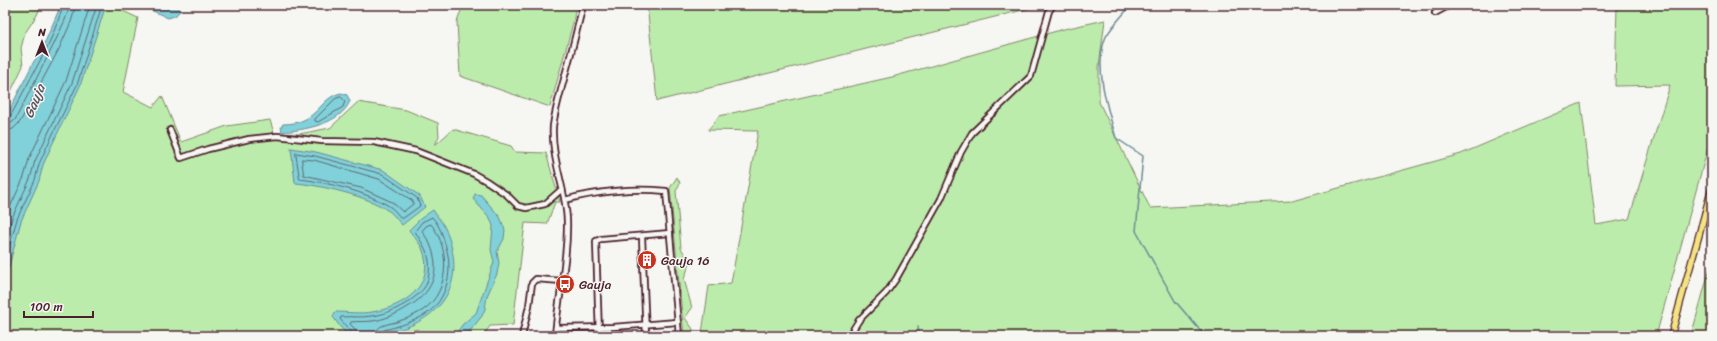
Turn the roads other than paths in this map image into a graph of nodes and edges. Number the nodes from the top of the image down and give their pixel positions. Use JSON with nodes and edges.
{"nodes":[{"id":1,"x":583,"y":5,"type":"edge"},
{"id":2,"x":1053,"y":5,"type":"edge"},
{"id":3,"x":1450,"y":5,"type":"edge"},
{"id":4,"x":1436,"y":13,"type":"dead end"},
{"id":5,"x":170,"y":130,"type":"dead end"},
{"id":6,"x":562,"y":188,"type":"junction"},
{"id":7,"x":1712,"y":188,"type":"edge"},
{"id":8,"x":565,"y":200,"type":"junction"},
{"id":9,"x":670,"y":233,"type":"junction"},
{"id":10,"x":642,"y":237,"type":"junction"},
{"id":11,"x":562,"y":281,"type":"junction"},
{"id":12,"x":678,"y":322,"type":"junction"},
{"id":13,"x":646,"y":324,"type":"junction"},
{"id":14,"x":599,"y":327,"type":"junction"},
{"id":15,"x":556,"y":328,"type":"junction"},
{"id":16,"x":522,"y":336,"type":"edge"},
{"id":17,"x":555,"y":336,"type":"edge"},
{"id":18,"x":600,"y":336,"type":"edge"},
{"id":19,"x":646,"y":336,"type":"edge"},
{"id":20,"x":679,"y":336,"type":"edge"},
{"id":21,"x":849,"y":336,"type":"edge"},
{"id":22,"x":1672,"y":336,"type":"edge"}],
"edges":[{"from":1,"to":6,"type":"street"},
{"from":2,"to":21,"type":"street"},
{"from":3,"to":4,"type":"street"},
{"from":5,"to":6,"type":"street"},
{"from":6,"to":8,"type":"street"},
{"from":7,"to":22,"type":"main road"},
{"from":8,"to":9,"type":"street"},
{"from":8,"to":11,"type":"street"},
{"from":9,"to":10,"type":"street"},
{"from":9,"to":12,"type":"street"},
{"from":10,"to":13,"type":"street"},
{"from":10,"to":14,"type":"street"},
{"from":11,"to":15,"type":"street"},
{"from":11,"to":16,"type":"street"},
{"from":12,"to":13,"type":"street"},
{"from":12,"to":20,"type":"street"},
{"from":13,"to":14,"type":"street"},
{"from":13,"to":19,"type":"street"},
{"from":14,"to":15,"type":"street"},
{"from":14,"to":18,"type":"street"},
{"from":15,"to":17,"type":"street"}]}
